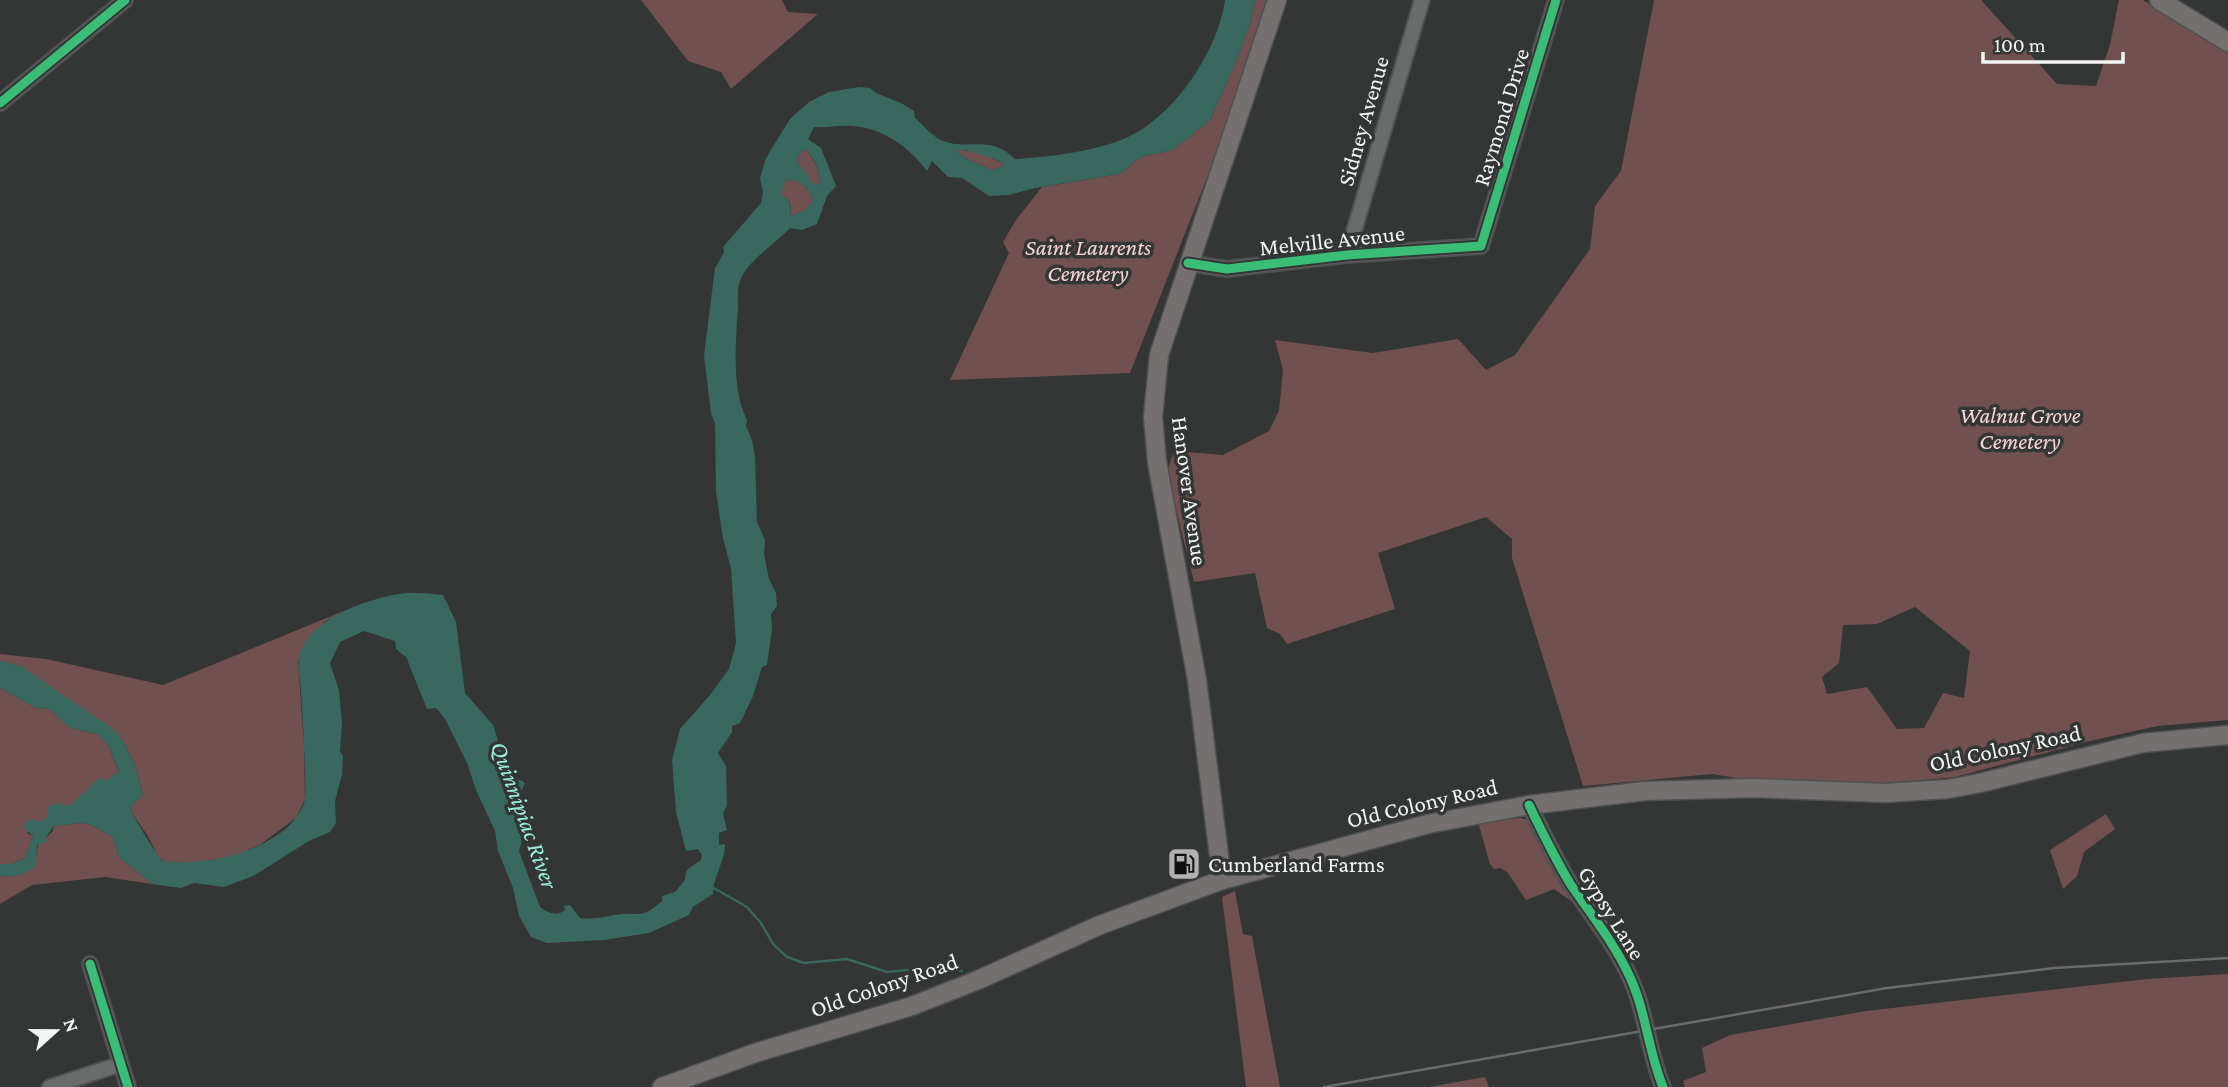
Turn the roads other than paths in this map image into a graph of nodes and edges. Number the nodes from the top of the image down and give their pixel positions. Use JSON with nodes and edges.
{"nodes":[{"id":1,"x":125,"y":0,"type":"edge"},
{"id":2,"x":1277,"y":0,"type":"edge"},
{"id":3,"x":1422,"y":0,"type":"edge"},
{"id":4,"x":1556,"y":0,"type":"edge"},
{"id":5,"x":2159,"y":0,"type":"edge"},
{"id":6,"x":2228,"y":41,"type":"edge"},
{"id":7,"x":0,"y":103,"type":"edge"},
{"id":8,"x":1481,"y":246,"type":"joint"},
{"id":9,"x":1347,"y":256,"type":"junction"},
{"id":10,"x":1188,"y":263,"type":"junction"},
{"id":11,"x":2228,"y":735,"type":"edge"},
{"id":12,"x":1529,"y":804,"type":"junction"},
{"id":13,"x":1222,"y":880,"type":"junction"},
{"id":14,"x":90,"y":964,"type":"dead end"},
{"id":15,"x":121,"y":1064,"type":"junction"},
{"id":16,"x":50,"y":1087,"type":"edge"},
{"id":17,"x":128,"y":1087,"type":"edge"},
{"id":18,"x":663,"y":1087,"type":"edge"},
{"id":19,"x":1663,"y":1087,"type":"edge"}],
"edges":[{"from":1,"to":7,"type":"street"},
{"from":2,"to":10,"type":"main road","name":"Hanover Avenue"},
{"from":3,"to":9,"type":"street","name":"Sidney Avenue"},
{"from":4,"to":8,"type":"street","name":"Raymond Drive"},
{"from":5,"to":6,"type":"main road"},
{"from":8,"to":9,"type":"street","name":"Melville Avenue"},
{"from":9,"to":10,"type":"street","name":"Melville Avenue"},
{"from":10,"to":13,"type":"main road","name":"Hanover Avenue"},
{"from":11,"to":12,"type":"main road","name":"Old Colony Road"},
{"from":12,"to":13,"type":"main road","name":"Old Colony Road"},
{"from":12,"to":19,"type":"street","name":"Gypsy Lane"},
{"from":13,"to":18,"type":"main road","name":"Old Colony Road"},
{"from":14,"to":15,"type":"street"},
{"from":15,"to":16,"type":"street"},
{"from":15,"to":17,"type":"street"}]}
